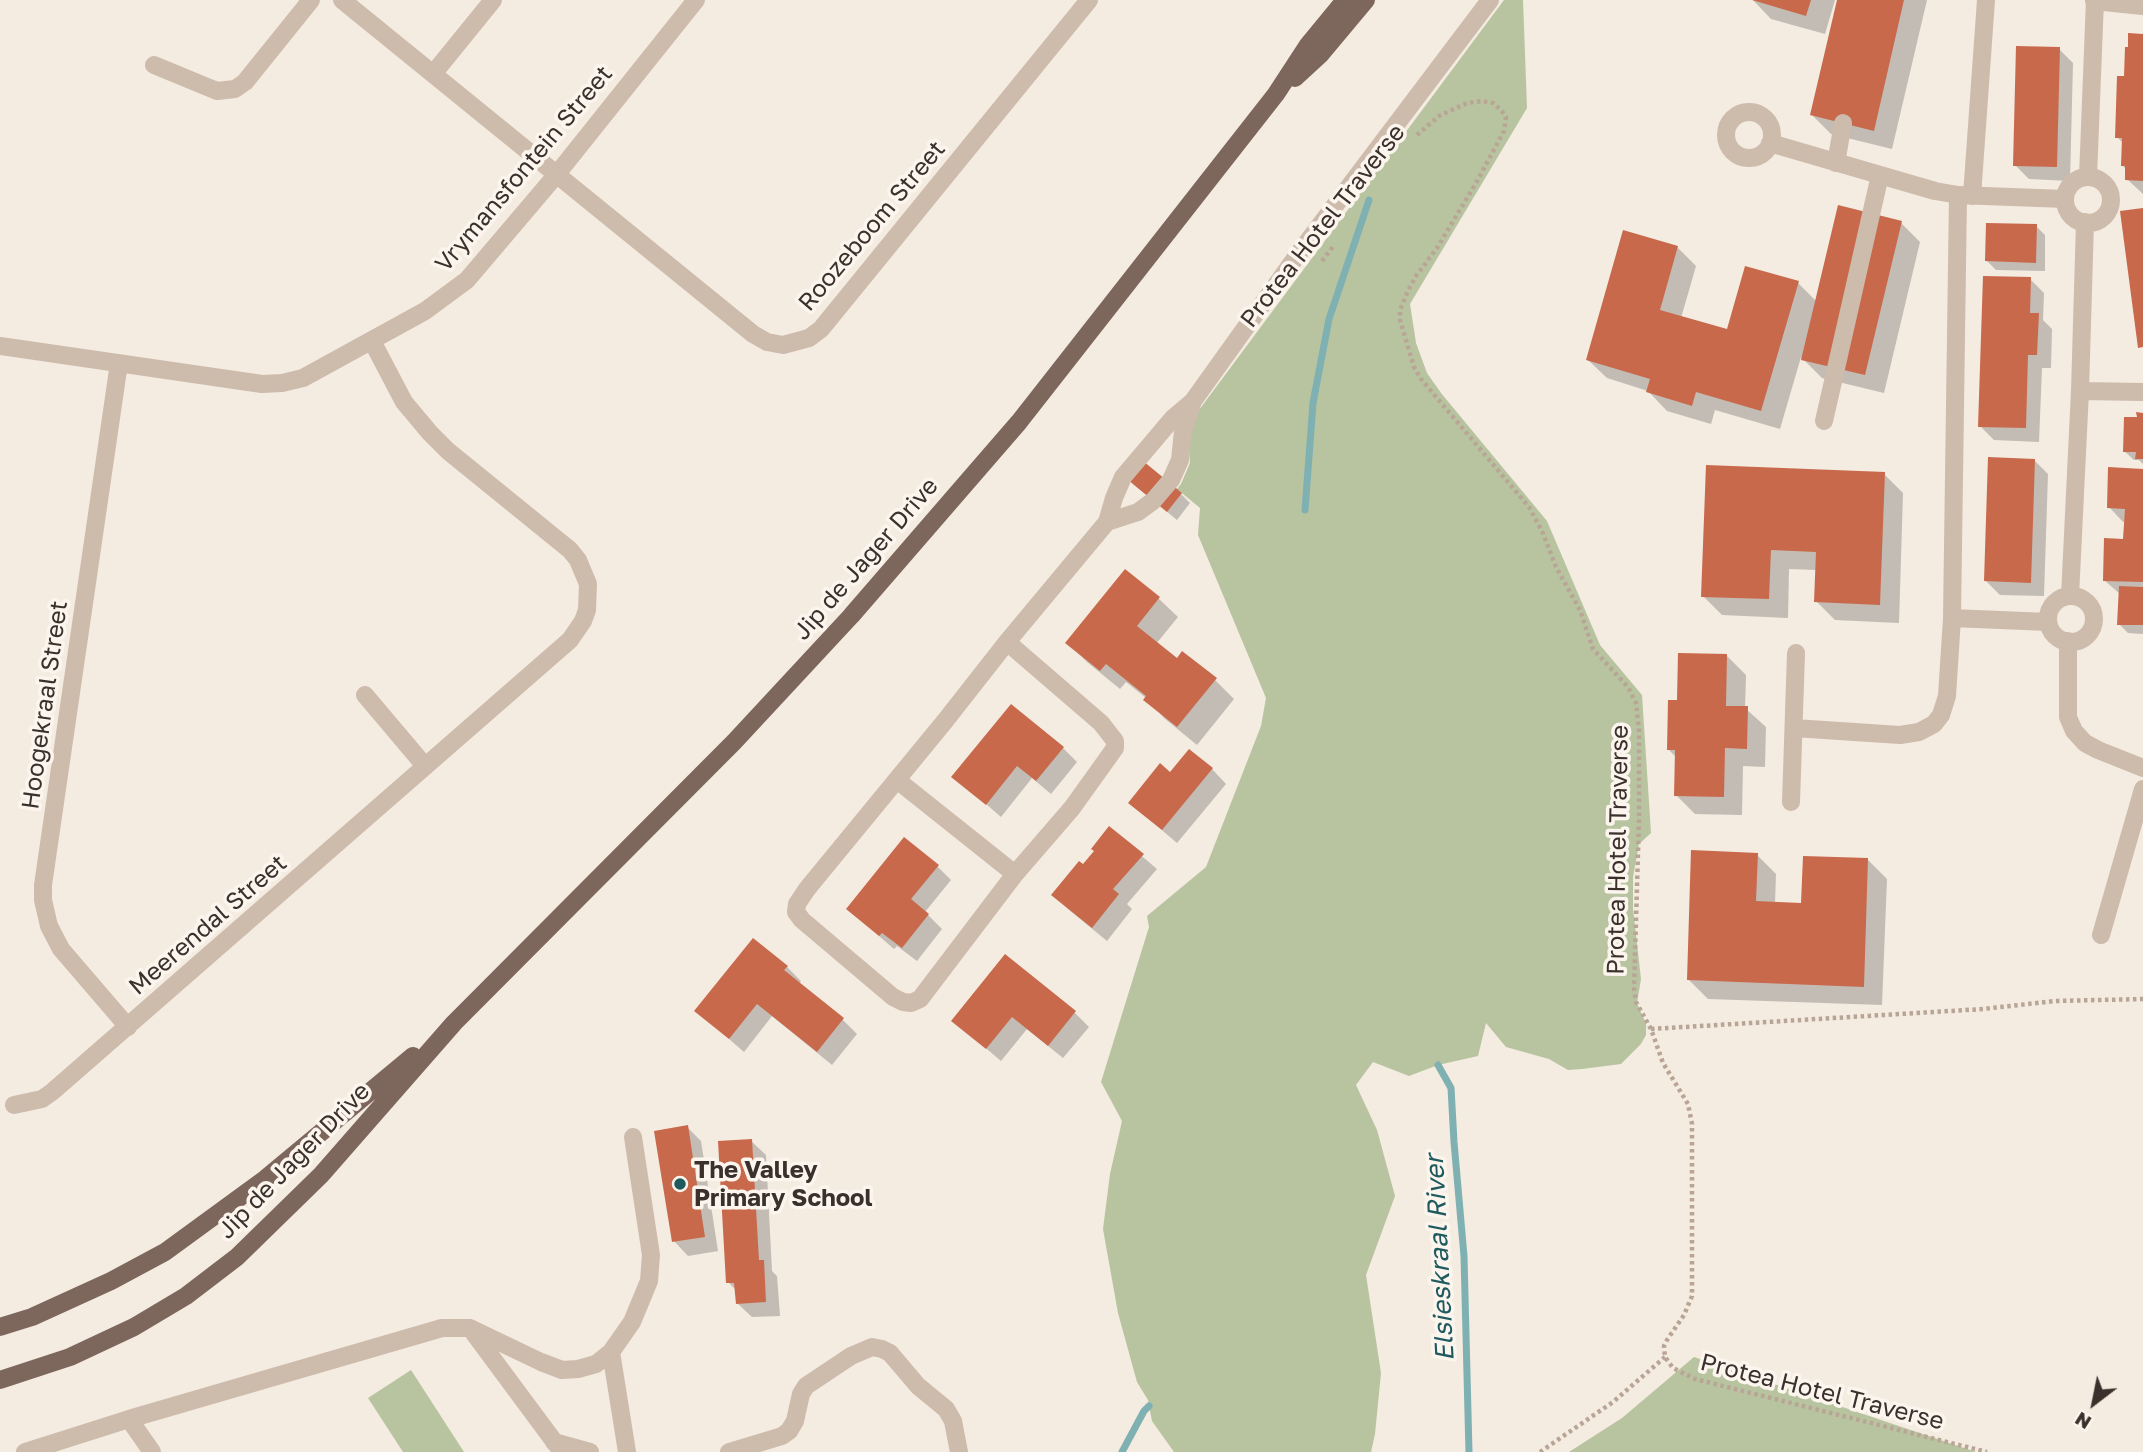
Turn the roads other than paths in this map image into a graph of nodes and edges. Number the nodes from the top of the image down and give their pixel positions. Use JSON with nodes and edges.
{"nodes":[{"id":1,"x":311,"y":0,"type":"edge"},
{"id":2,"x":342,"y":0,"type":"edge"},
{"id":3,"x":494,"y":0,"type":"edge"},
{"id":4,"x":696,"y":0,"type":"edge"},
{"id":5,"x":1089,"y":0,"type":"edge"},
{"id":6,"x":1345,"y":0,"type":"edge"},
{"id":7,"x":1366,"y":0,"type":"edge"},
{"id":8,"x":1490,"y":0,"type":"edge"},
{"id":9,"x":1986,"y":0,"type":"edge"},
{"id":10,"x":2094,"y":0,"type":"edge"},
{"id":11,"x":2143,"y":6,"type":"edge"},
{"id":12,"x":154,"y":65,"type":"dead end"},
{"id":13,"x":433,"y":74,"type":"junction"},
{"id":14,"x":1276,"y":94,"type":"junction"},
{"id":15,"x":1843,"y":124,"type":"dead end"},
{"id":16,"x":1770,"y":143,"type":"dead end"},
{"id":17,"x":1836,"y":163,"type":"junction"},
{"id":18,"x":556,"y":174,"type":"junction"},
{"id":19,"x":1880,"y":175,"type":"junction"},
{"id":20,"x":2088,"y":177,"type":"junction"},
{"id":21,"x":1965,"y":195,"type":"junction"},
{"id":22,"x":2065,"y":199,"type":"junction"},
{"id":23,"x":2085,"y":222,"type":"junction"},
{"id":24,"x":372,"y":341,"type":"junction"},
{"id":25,"x":0,"y":346,"type":"edge"},
{"id":26,"x":119,"y":363,"type":"junction"},
{"id":27,"x":2080,"y":391,"type":"junction"},
{"id":28,"x":2143,"y":392,"type":"edge"},
{"id":29,"x":1193,"y":401,"type":"junction"},
{"id":30,"x":1824,"y":421,"type":"dead end"},
{"id":31,"x":1107,"y":522,"type":"junction"},
{"id":32,"x":2070,"y":596,"type":"junction"},
{"id":33,"x":1952,"y":618,"type":"junction"},
{"id":34,"x":2048,"y":622,"type":"junction"},
{"id":35,"x":2068,"y":641,"type":"junction"},
{"id":36,"x":1007,"y":642,"type":"junction"},
{"id":37,"x":1796,"y":653,"type":"dead end"},
{"id":38,"x":365,"y":695,"type":"dead end"},
{"id":39,"x":1794,"y":728,"type":"junction"},
{"id":40,"x":425,"y":766,"type":"junction"},
{"id":41,"x":2143,"y":768,"type":"edge"},
{"id":42,"x":897,"y":780,"type":"junction"},
{"id":43,"x":2143,"y":789,"type":"edge"},
{"id":44,"x":1791,"y":802,"type":"dead end"},
{"id":45,"x":1015,"y":874,"type":"junction"},
{"id":46,"x":2101,"y":935,"type":"dead end"},
{"id":47,"x":454,"y":1023,"type":"junction"},
{"id":48,"x":128,"y":1027,"type":"junction"},
{"id":49,"x":14,"y":1105,"type":"dead end"},
{"id":50,"x":633,"y":1137,"type":"dead end"},
{"id":51,"x":0,"y":1327,"type":"edge"},
{"id":52,"x":470,"y":1328,"type":"junction"},
{"id":53,"x":611,"y":1352,"type":"junction"},
{"id":54,"x":0,"y":1380,"type":"edge"},
{"id":55,"x":129,"y":1419,"type":"junction"},
{"id":56,"x":558,"y":1447,"type":"edge"},
{"id":57,"x":25,"y":1452,"type":"edge"},
{"id":58,"x":152,"y":1452,"type":"edge"},
{"id":59,"x":590,"y":1452,"type":"edge"},
{"id":60,"x":627,"y":1452,"type":"edge"},
{"id":61,"x":729,"y":1452,"type":"edge"},
{"id":62,"x":960,"y":1452,"type":"edge"}],
"edges":[{"from":1,"to":12,"type":"street"},
{"from":2,"to":13,"type":"street","name":"Roozeboom Street"},
{"from":3,"to":13,"type":"street"},
{"from":4,"to":18,"type":"street","name":"Vrymansfontein Street"},
{"from":5,"to":18,"type":"street","name":"Roozeboom Street"},
{"from":6,"to":14,"type":"main road","name":"Jip de Jager Drive"},
{"from":7,"to":14,"type":"main road","name":"Jip de Jager Drive"},
{"from":8,"to":29,"type":"street"},
{"from":9,"to":21,"type":"street"},
{"from":10,"to":11,"type":"street"},
{"from":10,"to":20,"type":"street"},
{"from":13,"to":18,"type":"street","name":"Roozeboom Street"},
{"from":14,"to":47,"type":"main road","name":"Jip de Jager Drive"},
{"from":15,"to":17,"type":"street"},
{"from":16,"to":17,"type":"street"},
{"from":17,"to":19,"type":"street"},
{"from":18,"to":24,"type":"street","name":"Vrymansfontein Street"},
{"from":19,"to":21,"type":"street"},
{"from":19,"to":30,"type":"street"},
{"from":20,"to":22,"type":"street"},
{"from":20,"to":23,"type":"street"},
{"from":21,"to":22,"type":"street"},
{"from":21,"to":33,"type":"street"},
{"from":22,"to":23,"type":"street"},
{"from":23,"to":27,"type":"street"},
{"from":24,"to":26,"type":"street","name":"Vrymansfontein Street"},
{"from":24,"to":40,"type":"street","name":"Meerendal Street"},
{"from":25,"to":26,"type":"street","name":"Vrymansfontein Street"},
{"from":26,"to":48,"type":"street","name":"Hoogekraal Street"},
{"from":27,"to":28,"type":"street"},
{"from":27,"to":32,"type":"street"},
{"from":29,"to":31,"type":"street"},
{"from":29,"to":31,"type":"street"},
{"from":31,"to":36,"type":"street"},
{"from":32,"to":34,"type":"street"},
{"from":32,"to":35,"type":"street"},
{"from":33,"to":34,"type":"street"},
{"from":33,"to":39,"type":"street"},
{"from":34,"to":35,"type":"street"},
{"from":35,"to":41,"type":"street"},
{"from":36,"to":42,"type":"street"},
{"from":36,"to":45,"type":"street"},
{"from":37,"to":39,"type":"street"},
{"from":38,"to":40,"type":"street"},
{"from":39,"to":44,"type":"street"},
{"from":40,"to":48,"type":"street","name":"Meerendal Street"},
{"from":42,"to":45,"type":"street"},
{"from":42,"to":45,"type":"street"},
{"from":43,"to":46,"type":"street"},
{"from":47,"to":51,"type":"main road","name":"Jip de Jager Drive"},
{"from":47,"to":54,"type":"main road","name":"Jip de Jager Drive"},
{"from":48,"to":49,"type":"street","name":"Meerendal Street"},
{"from":50,"to":53,"type":"street"},
{"from":52,"to":53,"type":"street"},
{"from":52,"to":55,"type":"street"},
{"from":52,"to":56,"type":"street"},
{"from":53,"to":60,"type":"street"},
{"from":55,"to":57,"type":"street"},
{"from":55,"to":58,"type":"street"},
{"from":56,"to":59,"type":"street"},
{"from":61,"to":62,"type":"street"}]}
